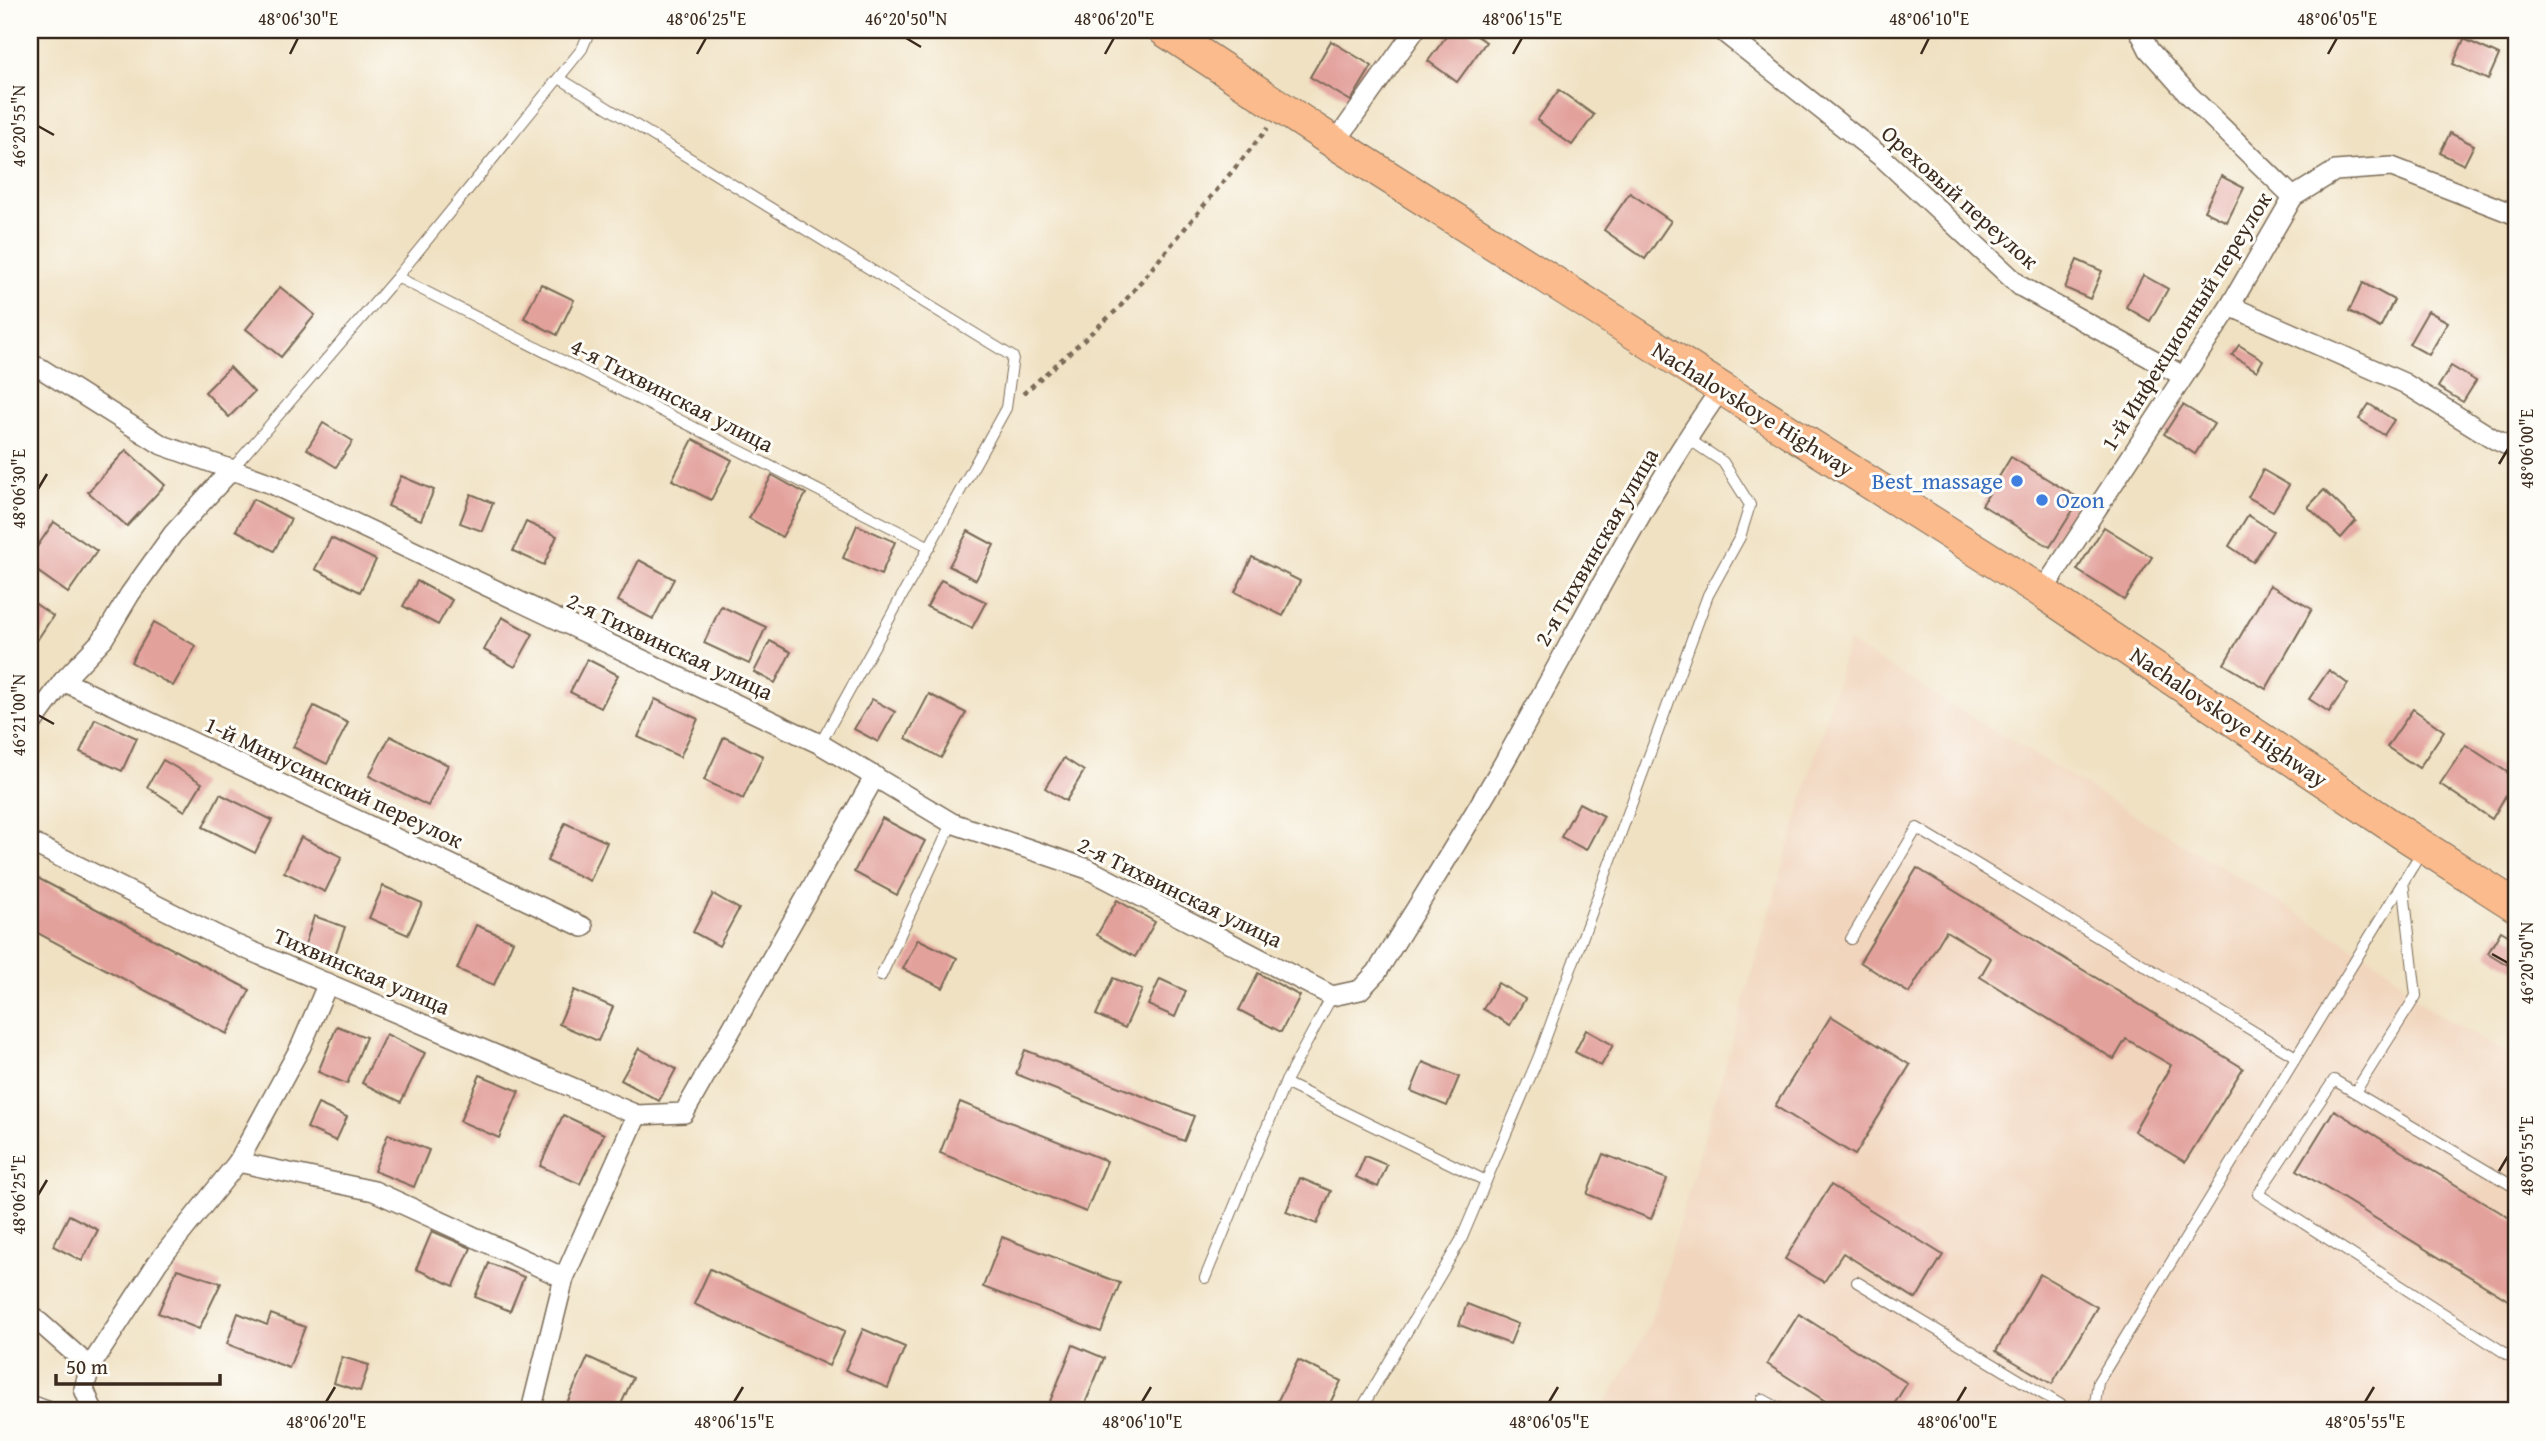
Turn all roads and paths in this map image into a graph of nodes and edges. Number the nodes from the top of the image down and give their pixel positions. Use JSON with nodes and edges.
{"nodes":[{"id":1,"x":590,"y":30,"type":"edge"},
{"id":2,"x":1164,"y":30,"type":"edge"},
{"id":3,"x":1415,"y":30,"type":"edge"},
{"id":4,"x":1721,"y":30,"type":"edge"},
{"id":5,"x":2139,"y":30,"type":"edge"},
{"id":6,"x":559,"y":78,"type":"junction"},
{"id":7,"x":1283,"y":109,"type":"junction"},
{"id":8,"x":1335,"y":143,"type":"junction"},
{"id":9,"x":2293,"y":197,"type":"junction"},
{"id":10,"x":2516,"y":215,"type":"edge"},
{"id":11,"x":397,"y":277,"type":"junction"},
{"id":12,"x":2230,"y":306,"type":"junction"},
{"id":13,"x":30,"y":364,"type":"edge"},
{"id":14,"x":2183,"y":376,"type":"junction"},
{"id":15,"x":1721,"y":389,"type":"junction"},
{"id":16,"x":1006,"y":408,"type":"junction"},
{"id":17,"x":1687,"y":438,"type":"junction"},
{"id":18,"x":2516,"y":449,"type":"edge"},
{"id":19,"x":232,"y":469,"type":"junction"},
{"id":20,"x":930,"y":547,"type":"junction"},
{"id":21,"x":2042,"y":592,"type":"junction"},
{"id":22,"x":63,"y":681,"type":"junction"},
{"id":23,"x":30,"y":726,"type":"edge"},
{"id":24,"x":820,"y":744,"type":"junction"},
{"id":25,"x":875,"y":776,"type":"junction"},
{"id":26,"x":952,"y":823,"type":"junction"},
{"id":27,"x":30,"y":842,"type":"edge"},
{"id":28,"x":2424,"y":847,"type":"junction"},
{"id":29,"x":2403,"y":881,"type":"junction"},
{"id":30,"x":2516,"y":906,"type":"edge"},
{"id":31,"x":583,"y":927,"type":"dead end"},
{"id":32,"x":1851,"y":939,"type":"dead end"},
{"id":33,"x":881,"y":976,"type":"dead end"},
{"id":34,"x":328,"y":983,"type":"junction"},
{"id":35,"x":1332,"y":996,"type":"junction"},
{"id":36,"x":2296,"y":1057,"type":"junction"},
{"id":37,"x":1285,"y":1083,"type":"junction"},
{"id":38,"x":2355,"y":1092,"type":"junction"},
{"id":39,"x":637,"y":1115,"type":"junction"},
{"id":40,"x":238,"y":1162,"type":"junction"},
{"id":41,"x":1486,"y":1181,"type":"junction"},
{"id":42,"x":2516,"y":1188,"type":"edge"},
{"id":43,"x":564,"y":1278,"type":"junction"},
{"id":44,"x":1206,"y":1278,"type":"dead end"},
{"id":45,"x":1857,"y":1282,"type":"dead end"},
{"id":46,"x":30,"y":1314,"type":"edge"},
{"id":47,"x":2516,"y":1360,"type":"edge"},
{"id":48,"x":90,"y":1367,"type":"junction"},
{"id":49,"x":1762,"y":1399,"type":"dead end"},
{"id":50,"x":30,"y":1405,"type":"edge"},
{"id":51,"x":47,"y":1411,"type":"edge"},
{"id":52,"x":93,"y":1411,"type":"edge"},
{"id":53,"x":531,"y":1411,"type":"edge"},
{"id":54,"x":1360,"y":1411,"type":"edge"},
{"id":55,"x":1784,"y":1411,"type":"edge"},
{"id":56,"x":2071,"y":1411,"type":"edge"},
{"id":57,"x":2094,"y":1411,"type":"edge"}],
"edges":[{"from":1,"to":6,"type":"lane"},
{"from":2,"to":7,"type":"main road","name":"Nachalovskoye Highway"},
{"from":3,"to":8,"type":"street"},
{"from":4,"to":14,"type":"street","name":"Ореховый переулок"},
{"from":5,"to":9,"type":"street","name":"1-й Инфекционный переулок"},
{"from":6,"to":11,"type":"lane"},
{"from":6,"to":16,"type":"lane"},
{"from":7,"to":8,"type":"main road","name":"Nachalovskoye Highway"},
{"from":7,"to":16,"type":"path"},
{"from":8,"to":15,"type":"main road","name":"Nachalovskoye Highway"},
{"from":9,"to":10,"type":"street"},
{"from":9,"to":12,"type":"street","name":"1-й Инфекционный переулок"},
{"from":11,"to":19,"type":"lane"},
{"from":11,"to":20,"type":"lane","name":"4-я Тихвинская улица"},
{"from":12,"to":14,"type":"street","name":"1-й Инфекционный переулок"},
{"from":12,"to":18,"type":"street"},
{"from":13,"to":19,"type":"street","name":"2-я Тихвинская улица"},
{"from":14,"to":21,"type":"street","name":"1-й Инфекционный переулок"},
{"from":15,"to":17,"type":"street","name":"2-я Тихвинская улица"},
{"from":15,"to":21,"type":"main road","name":"Nachalovskoye Highway"},
{"from":16,"to":20,"type":"lane"},
{"from":17,"to":35,"type":"street","name":"2-я Тихвинская улица"},
{"from":17,"to":41,"type":"lane"},
{"from":19,"to":22,"type":"street"},
{"from":19,"to":24,"type":"street","name":"2-я Тихвинская улица"},
{"from":20,"to":24,"type":"lane"},
{"from":21,"to":28,"type":"main road","name":"Nachalovskoye Highway"},
{"from":22,"to":23,"type":"street"},
{"from":22,"to":31,"type":"street","name":"1-й Минусинский переулок"},
{"from":24,"to":25,"type":"street","name":"2-я Тихвинская улица"},
{"from":25,"to":26,"type":"street","name":"2-я Тихвинская улица"},
{"from":25,"to":39,"type":"street","name":"Тихвинская улица"},
{"from":26,"to":33,"type":"lane"},
{"from":26,"to":35,"type":"street","name":"2-я Тихвинская улица"},
{"from":27,"to":34,"type":"street","name":"Тихвинская улица"},
{"from":28,"to":29,"type":"lane"},
{"from":28,"to":30,"type":"main road","name":"Nachalovskoye Highway"},
{"from":29,"to":36,"type":"lane"},
{"from":29,"to":38,"type":"lane"},
{"from":32,"to":36,"type":"lane"},
{"from":34,"to":39,"type":"street","name":"Тихвинская улица"},
{"from":34,"to":40,"type":"street"},
{"from":35,"to":37,"type":"lane"},
{"from":36,"to":57,"type":"lane"},
{"from":37,"to":41,"type":"lane"},
{"from":37,"to":44,"type":"lane"},
{"from":38,"to":42,"type":"lane"},
{"from":38,"to":47,"type":"lane"},
{"from":39,"to":43,"type":"street"},
{"from":40,"to":43,"type":"street"},
{"from":40,"to":48,"type":"street"},
{"from":41,"to":54,"type":"lane"},
{"from":43,"to":53,"type":"street"},
{"from":45,"to":56,"type":"lane"},
{"from":46,"to":48,"type":"street"},
{"from":48,"to":52,"type":"street"},
{"from":49,"to":55,"type":"lane"},
{"from":50,"to":51,"type":"street"}]}
